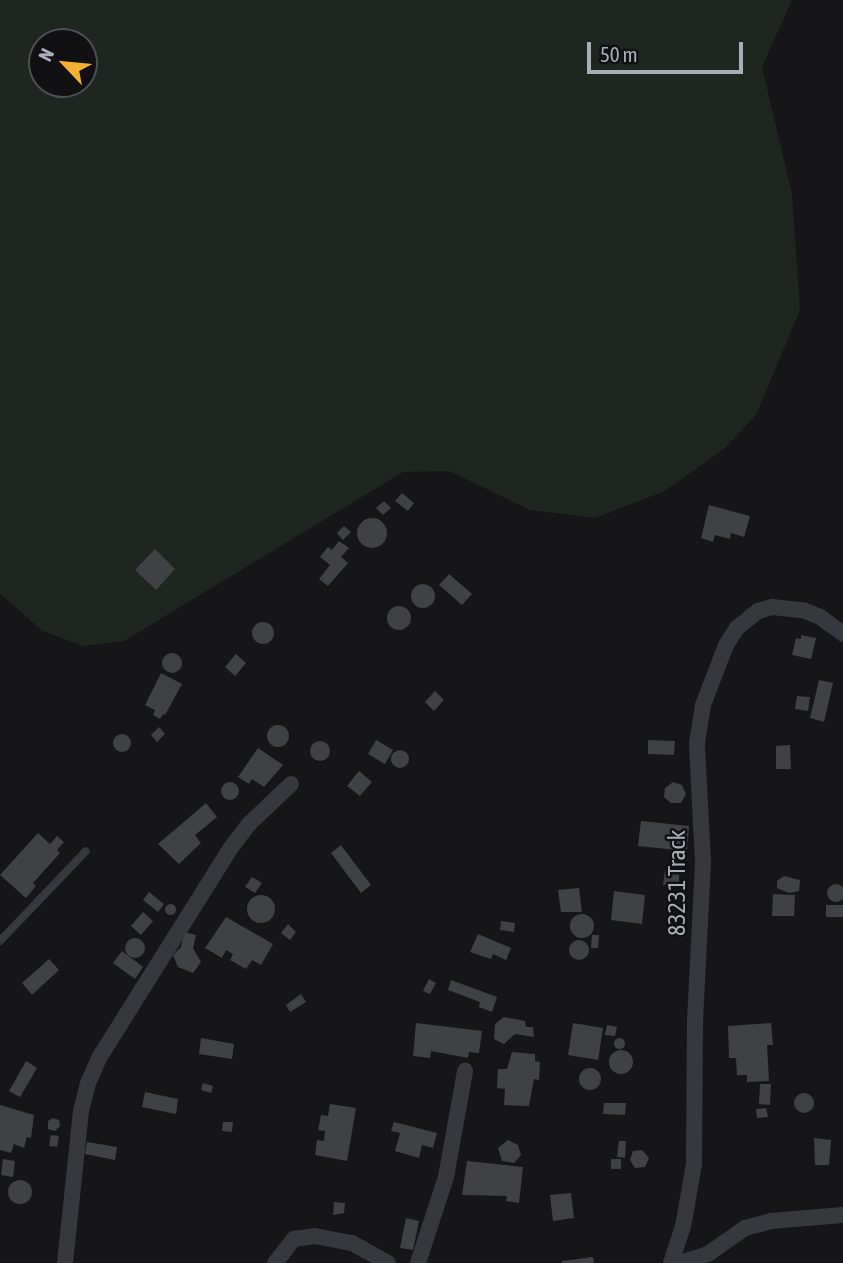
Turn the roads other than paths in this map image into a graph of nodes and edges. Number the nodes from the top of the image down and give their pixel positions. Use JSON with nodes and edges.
{"nodes":[{"id":1,"x":843,"y":634,"type":"edge"},
{"id":2,"x":291,"y":784,"type":"dead end"},
{"id":3,"x":86,"y":851,"type":"dead end"},
{"id":4,"x":0,"y":941,"type":"edge"},
{"id":5,"x":465,"y":1071,"type":"dead end"},
{"id":6,"x":843,"y":1215,"type":"edge"},
{"id":7,"x":65,"y":1263,"type":"edge"},
{"id":8,"x":275,"y":1263,"type":"edge"},
{"id":9,"x":388,"y":1263,"type":"edge"},
{"id":10,"x":418,"y":1263,"type":"edge"},
{"id":11,"x":671,"y":1263,"type":"edge"},
{"id":12,"x":680,"y":1263,"type":"edge"}],
"edges":[{"from":1,"to":11,"type":"street","name":"83231 Track"},
{"from":2,"to":7,"type":"street"},
{"from":3,"to":4,"type":"lane"},
{"from":5,"to":10,"type":"street"},
{"from":6,"to":12,"type":"street"},
{"from":8,"to":9,"type":"street"}]}
